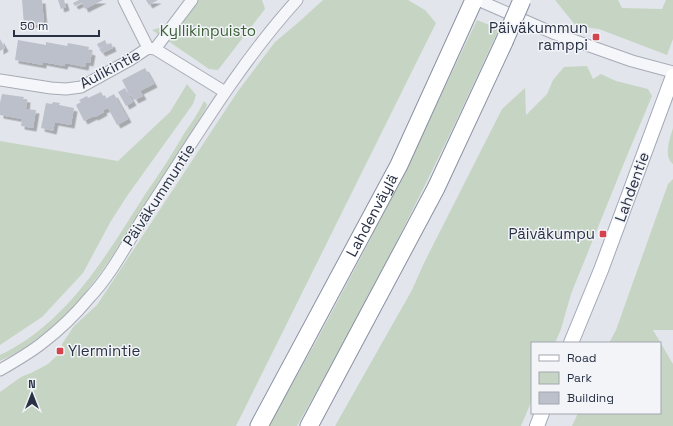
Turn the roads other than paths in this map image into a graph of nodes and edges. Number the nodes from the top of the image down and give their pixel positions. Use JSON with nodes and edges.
{"nodes":[{"id":1,"x":124,"y":0,"type":"edge"},
{"id":2,"x":192,"y":0,"type":"edge"},
{"id":3,"x":297,"y":0,"type":"edge"},
{"id":4,"x":474,"y":0,"type":"edge"},
{"id":5,"x":478,"y":0,"type":"edge"},
{"id":6,"x":522,"y":0,"type":"edge"},
{"id":7,"x":152,"y":48,"type":"junction"},
{"id":8,"x":673,"y":72,"type":"edge"},
{"id":9,"x":673,"y":76,"type":"edge"},
{"id":10,"x":0,"y":80,"type":"edge"},
{"id":11,"x":225,"y":92,"type":"junction"},
{"id":12,"x":571,"y":342,"type":"edge"},
{"id":13,"x":0,"y":370,"type":"edge"},
{"id":14,"x":542,"y":414,"type":"edge"},
{"id":15,"x":259,"y":426,"type":"edge"},
{"id":16,"x":309,"y":426,"type":"edge"},
{"id":17,"x":537,"y":426,"type":"edge"}],
"edges":[{"from":1,"to":7,"type":"street"},
{"from":2,"to":7,"type":"street"},
{"from":3,"to":11,"type":"street","name":"Päiväkummuntie"},
{"from":4,"to":15,"type":"highway","name":"Lahdenväylä"},
{"from":5,"to":8,"type":"street"},
{"from":6,"to":16,"type":"highway","bridge":true},
{"from":7,"to":10,"type":"street","name":"Aulikintie"},
{"from":7,"to":11,"type":"street"},
{"from":9,"to":12,"type":"main road","name":"Lahdentie"},
{"from":11,"to":13,"type":"street","name":"Päiväkummuntie"},
{"from":14,"to":17,"type":"main road"}]}
